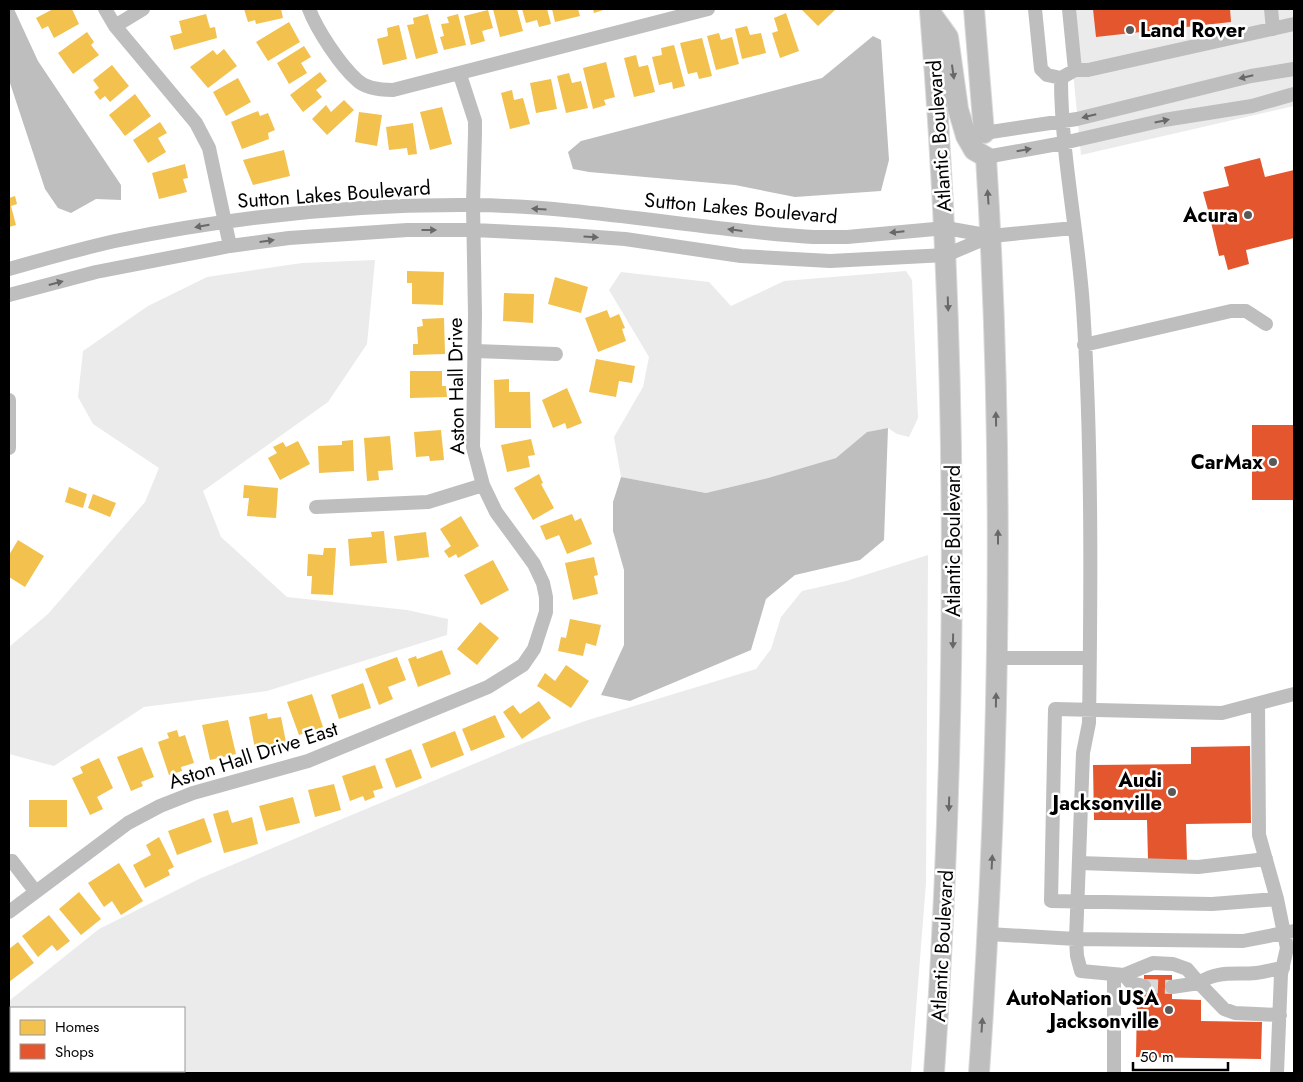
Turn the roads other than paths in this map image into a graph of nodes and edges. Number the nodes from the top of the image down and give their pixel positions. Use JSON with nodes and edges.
{"nodes":[{"id":1,"x":104,"y":9,"type":"edge"},
{"id":2,"x":143,"y":9,"type":"edge"},
{"id":3,"x":309,"y":9,"type":"edge"},
{"id":4,"x":708,"y":9,"type":"edge"},
{"id":5,"x":966,"y":9,"type":"edge"},
{"id":6,"x":974,"y":9,"type":"edge"},
{"id":7,"x":1035,"y":9,"type":"edge"},
{"id":8,"x":1069,"y":9,"type":"edge"},
{"id":9,"x":1271,"y":9,"type":"edge"},
{"id":10,"x":930,"y":10,"type":"edge"},
{"id":11,"x":1294,"y":24,"type":"edge"},
{"id":12,"x":115,"y":26,"type":"junction"},
{"id":13,"x":1273,"y":29,"type":"junction"},
{"id":14,"x":976,"y":33,"type":"junction"},
{"id":15,"x":1294,"y":69,"type":"edge"},
{"id":16,"x":1075,"y":70,"type":"junction"},
{"id":17,"x":460,"y":75,"type":"junction"},
{"id":18,"x":1061,"y":78,"type":"junction"},
{"id":19,"x":1294,"y":94,"type":"edge"},
{"id":20,"x":1061,"y":122,"type":"junction"},
{"id":21,"x":984,"y":132,"type":"joint"},
{"id":22,"x":1063,"y":143,"type":"junction"},
{"id":23,"x":986,"y":157,"type":"junction"},
{"id":24,"x":473,"y":205,"type":"junction"},
{"id":25,"x":224,"y":222,"type":"junction"},
{"id":26,"x":694,"y":225,"type":"junction"},
{"id":27,"x":946,"y":228,"type":"junction"},
{"id":28,"x":1074,"y":228,"type":"junction"},
{"id":29,"x":474,"y":230,"type":"junction"},
{"id":30,"x":990,"y":236,"type":"junction"},
{"id":31,"x":230,"y":246,"type":"junction"},
{"id":32,"x":693,"y":250,"type":"junction"},
{"id":33,"x":946,"y":255,"type":"junction"},
{"id":34,"x":9,"y":269,"type":"edge"},
{"id":35,"x":9,"y":295,"type":"edge"},
{"id":36,"x":1266,"y":324,"type":"dead end"},
{"id":37,"x":1084,"y":345,"type":"junction"},
{"id":38,"x":474,"y":351,"type":"junction"},
{"id":39,"x":556,"y":354,"type":"dead end"},
{"id":40,"x":9,"y":400,"type":"edge"},
{"id":41,"x":9,"y":448,"type":"edge"},
{"id":42,"x":483,"y":485,"type":"junction"},
{"id":43,"x":316,"y":507,"type":"dead end"},
{"id":44,"x":539,"y":637,"type":"joint"},
{"id":45,"x":997,"y":658,"type":"junction"},
{"id":46,"x":1090,"y":658,"type":"junction"},
{"id":47,"x":1294,"y":694,"type":"edge"},
{"id":48,"x":1258,"y":704,"type":"junction"},
{"id":49,"x":1090,"y":710,"type":"junction"},
{"id":50,"x":1266,"y":859,"type":"junction"},
{"id":51,"x":12,"y":861,"type":"dead end"},
{"id":52,"x":1079,"y":863,"type":"junction"},
{"id":53,"x":35,"y":891,"type":"junction"},
{"id":54,"x":1277,"y":899,"type":"junction"},
{"id":55,"x":1078,"y":901,"type":"junction"},
{"id":56,"x":9,"y":912,"type":"edge"},
{"id":57,"x":1290,"y":932,"type":"edge"},
{"id":58,"x":988,"y":934,"type":"junction"},
{"id":59,"x":1076,"y":939,"type":"junction"},
{"id":60,"x":1283,"y":968,"type":"junction"},
{"id":61,"x":1119,"y":975,"type":"junction"},
{"id":62,"x":1199,"y":983,"type":"junction"},
{"id":63,"x":1144,"y":986,"type":"tunnel mouth"},
{"id":64,"x":1172,"y":987,"type":"tunnel mouth"},
{"id":65,"x":1280,"y":1015,"type":"junction"},
{"id":66,"x":934,"y":1073,"type":"edge"},
{"id":67,"x":979,"y":1073,"type":"edge"},
{"id":68,"x":1114,"y":1073,"type":"edge"},
{"id":69,"x":1277,"y":1073,"type":"edge"}],
"edges":[{"from":1,"to":12,"type":"street"},
{"from":2,"to":12,"type":"street"},
{"from":3,"to":17,"type":"street"},
{"from":4,"to":17,"type":"street"},
{"from":5,"to":14,"type":"highway"},
{"from":6,"to":14,"type":"highway"},
{"from":7,"to":18,"type":"street"},
{"from":8,"to":16,"type":"street"},
{"from":9,"to":13,"type":"street"},
{"from":10,"to":23,"type":"highway","one_way":true},
{"from":10,"to":27,"type":"highway","name":"Atlantic Boulevard"},
{"from":11,"to":13,"type":"street"},
{"from":12,"to":25,"type":"street"},
{"from":13,"to":16,"type":"street"},
{"from":14,"to":21,"type":"highway"},
{"from":15,"to":20,"type":"street","one_way":true},
{"from":16,"to":18,"type":"street"},
{"from":17,"to":24,"type":"street","name":"Aston Hall Drive"},
{"from":18,"to":20,"type":"street"},
{"from":22,"to":19,"type":"street","one_way":true},
{"from":20,"to":21,"type":"street"},
{"from":20,"to":22,"type":"street"},
{"from":23,"to":22,"type":"street","one_way":true},
{"from":22,"to":28,"type":"street"},
{"from":30,"to":23,"type":"highway","one_way":true},
{"from":24,"to":25,"type":"street","name":"Sutton Lakes Boulevard"},
{"from":26,"to":24,"type":"street","name":"Sutton Lakes Boulevard","one_way":true},
{"from":24,"to":29,"type":"street","name":"Aston Hall Drive"},
{"from":25,"to":31,"type":"street"},
{"from":25,"to":34,"type":"street","name":"Sutton Lakes Boulevard","one_way":true},
{"from":27,"to":26,"type":"street","name":"Sutton Lakes Boulevard","one_way":true},
{"from":26,"to":32,"type":"street"},
{"from":27,"to":30,"type":"street","name":"Sutton Lakes Boulevard"},
{"from":27,"to":33,"type":"highway","name":"Atlantic Boulevard"},
{"from":28,"to":30,"type":"street"},
{"from":28,"to":37,"type":"street"},
{"from":31,"to":29,"type":"street","name":"Sutton Lakes Boulevard","one_way":true},
{"from":29,"to":32,"type":"street","name":"Sutton Lakes Boulevard","one_way":true},
{"from":29,"to":38,"type":"street","name":"Aston Hall Drive"},
{"from":30,"to":33,"type":"street","name":"Sutton Lakes Boulevard"},
{"from":45,"to":30,"type":"highway","one_way":true},
{"from":35,"to":31,"type":"street","name":"Sutton Lakes Boulevard","one_way":true},
{"from":32,"to":33,"type":"street","name":"Sutton Lakes Boulevard"},
{"from":33,"to":66,"type":"highway","name":"Atlantic Boulevard","one_way":true},
{"from":36,"to":37,"type":"street"},
{"from":37,"to":46,"type":"street"},
{"from":38,"to":39,"type":"street"},
{"from":38,"to":42,"type":"street","name":"Aston Hall Drive"},
{"from":40,"to":41,"type":"street"},
{"from":42,"to":43,"type":"street"},
{"from":42,"to":44,"type":"street","name":"Aston Hall Drive"},
{"from":44,"to":53,"type":"street","name":"Aston Hall Drive East"},
{"from":45,"to":46,"type":"street"},
{"from":58,"to":45,"type":"highway","one_way":true},
{"from":46,"to":49,"type":"street"},
{"from":47,"to":48,"type":"street"},
{"from":48,"to":49,"type":"street"},
{"from":48,"to":50,"type":"street"},
{"from":49,"to":52,"type":"street"},
{"from":49,"to":55,"type":"street"},
{"from":50,"to":52,"type":"street"},
{"from":50,"to":54,"type":"street"},
{"from":51,"to":53,"type":"street"},
{"from":52,"to":55,"type":"street"},
{"from":53,"to":56,"type":"street","name":"Aston Hall Drive East"},
{"from":54,"to":55,"type":"street"},
{"from":54,"to":57,"type":"street"},
{"from":55,"to":59,"type":"street"},
{"from":57,"to":59,"type":"street"},
{"from":57,"to":60,"type":"street"},
{"from":58,"to":59,"type":"street"},
{"from":67,"to":58,"type":"highway","one_way":true},
{"from":59,"to":61,"type":"street"},
{"from":60,"to":62,"type":"street"},
{"from":60,"to":65,"type":"street"},
{"from":61,"to":62,"type":"street"},
{"from":61,"to":63,"type":"street"},
{"from":61,"to":68,"type":"street"},
{"from":62,"to":64,"type":"street"},
{"from":62,"to":65,"type":"street"},
{"from":65,"to":69,"type":"street"}]}
